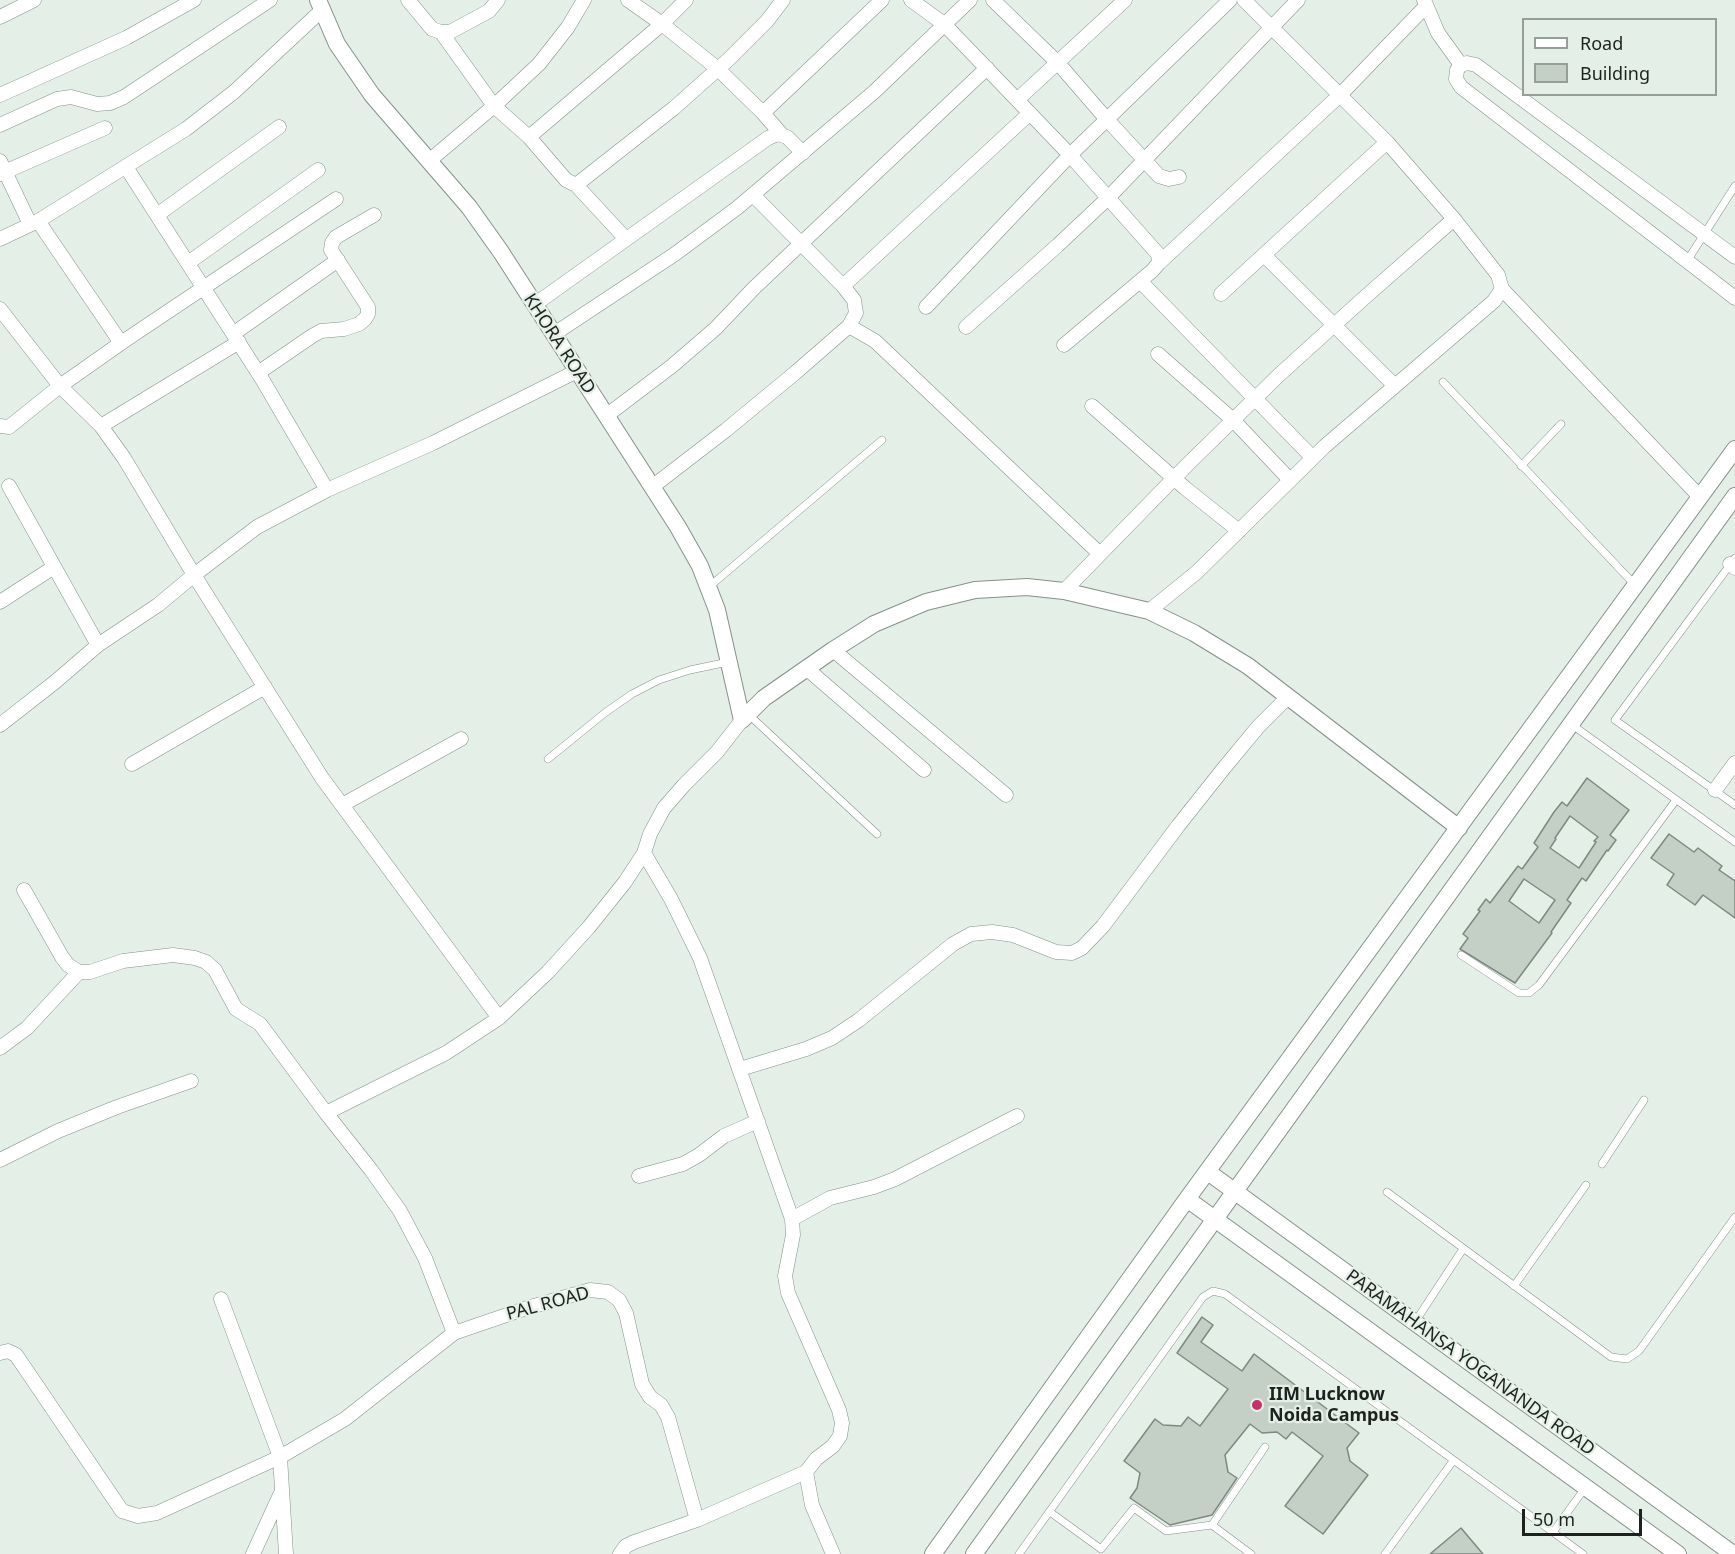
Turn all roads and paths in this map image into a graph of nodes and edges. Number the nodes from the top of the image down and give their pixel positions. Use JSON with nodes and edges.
{"nodes":[{"id":1,"x":34,"y":0,"type":"edge"},
{"id":2,"x":194,"y":0,"type":"edge"},
{"id":3,"x":270,"y":0,"type":"edge"},
{"id":4,"x":408,"y":0,"type":"edge"},
{"id":5,"x":498,"y":0,"type":"edge"},
{"id":6,"x":584,"y":0,"type":"edge"},
{"id":7,"x":628,"y":0,"type":"edge"},
{"id":8,"x":686,"y":0,"type":"edge"},
{"id":9,"x":783,"y":0,"type":"edge"},
{"id":10,"x":882,"y":0,"type":"edge"},
{"id":11,"x":911,"y":0,"type":"edge"},
{"id":12,"x":970,"y":0,"type":"edge"},
{"id":13,"x":993,"y":0,"type":"edge"},
{"id":14,"x":1125,"y":0,"type":"edge"},
{"id":15,"x":1230,"y":0,"type":"edge"},
{"id":16,"x":1244,"y":0,"type":"edge"},
{"id":17,"x":1298,"y":0,"type":"edge"},
{"id":18,"x":1425,"y":3,"type":"edge"},
{"id":19,"x":320,"y":5,"type":"edge"},
{"id":20,"x":0,"y":17,"type":"edge"},
{"id":21,"x":662,"y":24,"type":"junction"},
{"id":22,"x":944,"y":24,"type":"junction"},
{"id":23,"x":1272,"y":27,"type":"junction"},
{"id":24,"x":441,"y":32,"type":"junction"},
{"id":25,"x":1058,"y":63,"type":"junction"},
{"id":26,"x":1461,"y":65,"type":"junction"},
{"id":27,"x":987,"y":68,"type":"junction"},
{"id":28,"x":718,"y":69,"type":"junction"},
{"id":29,"x":0,"y":95,"type":"edge"},
{"id":30,"x":1340,"y":95,"type":"junction"},
{"id":31,"x":1017,"y":100,"type":"junction"},
{"id":32,"x":494,"y":106,"type":"junction"},
{"id":33,"x":763,"y":113,"type":"junction"},
{"id":34,"x":1030,"y":113,"type":"junction"},
{"id":35,"x":1107,"y":120,"type":"junction"},
{"id":36,"x":0,"y":126,"type":"edge"},
{"id":37,"x":279,"y":127,"type":"dead end"},
{"id":38,"x":105,"y":128,"type":"dead end"},
{"id":39,"x":782,"y":135,"type":"junction"},
{"id":40,"x":529,"y":137,"type":"junction"},
{"id":41,"x":1388,"y":142,"type":"junction"},
{"id":42,"x":803,"y":153,"type":"junction"},
{"id":43,"x":1070,"y":155,"type":"junction"},
{"id":44,"x":1144,"y":160,"type":"junction"},
{"id":45,"x":429,"y":161,"type":"junction"},
{"id":46,"x":126,"y":167,"type":"junction"},
{"id":47,"x":2,"y":169,"type":"edge"},
{"id":48,"x":318,"y":170,"type":"dead end"},
{"id":49,"x":1179,"y":177,"type":"dead end"},
{"id":50,"x":576,"y":184,"type":"junction"},
{"id":51,"x":1735,"y":186,"type":"edge"},
{"id":52,"x":753,"y":195,"type":"junction"},
{"id":53,"x":1108,"y":198,"type":"junction"},
{"id":54,"x":336,"y":199,"type":"dead end"},
{"id":55,"x":157,"y":215,"type":"junction"},
{"id":56,"x":374,"y":215,"type":"dead end"},
{"id":57,"x":1454,"y":219,"type":"junction"},
{"id":58,"x":34,"y":222,"type":"junction"},
{"id":59,"x":1705,"y":234,"type":"junction"},
{"id":60,"x":0,"y":239,"type":"edge"},
{"id":61,"x":626,"y":239,"type":"junction"},
{"id":62,"x":802,"y":244,"type":"junction"},
{"id":63,"x":1264,"y":255,"type":"junction"},
{"id":64,"x":1735,"y":257,"type":"edge"},
{"id":65,"x":338,"y":260,"type":"junction"},
{"id":66,"x":1687,"y":261,"type":"junction"},
{"id":67,"x":188,"y":263,"type":"junction"},
{"id":68,"x":1159,"y":263,"type":"junction"},
{"id":69,"x":1140,"y":281,"type":"junction"},
{"id":70,"x":843,"y":286,"type":"junction"},
{"id":71,"x":1502,"y":288,"type":"junction"},
{"id":72,"x":204,"y":289,"type":"junction"},
{"id":73,"x":1221,"y":294,"type":"dead end"},
{"id":74,"x":1735,"y":298,"type":"edge"},
{"id":75,"x":534,"y":305,"type":"junction"},
{"id":76,"x":927,"y":307,"type":"dead end"},
{"id":77,"x":0,"y":309,"type":"edge"},
{"id":78,"x":1334,"y":325,"type":"junction"},
{"id":79,"x":849,"y":326,"type":"junction"},
{"id":80,"x":966,"y":327,"type":"dead end"},
{"id":81,"x":554,"y":334,"type":"junction"},
{"id":82,"x":236,"y":338,"type":"junction"},
{"id":83,"x":121,"y":343,"type":"junction"},
{"id":84,"x":1064,"y":345,"type":"dead end"},
{"id":85,"x":1158,"y":354,"type":"dead end"},
{"id":86,"x":577,"y":371,"type":"junction"},
{"id":87,"x":258,"y":373,"type":"junction"},
{"id":88,"x":1443,"y":382,"type":"dead end"},
{"id":89,"x":60,"y":386,"type":"junction"},
{"id":90,"x":1395,"y":386,"type":"junction"},
{"id":91,"x":1256,"y":398,"type":"junction"},
{"id":92,"x":1092,"y":406,"type":"dead end"},
{"id":93,"x":606,"y":416,"type":"junction"},
{"id":94,"x":1233,"y":420,"type":"junction"},
{"id":95,"x":1561,"y":424,"type":"dead end"},
{"id":96,"x":0,"y":426,"type":"edge"},
{"id":97,"x":100,"y":426,"type":"junction"},
{"id":98,"x":882,"y":440,"type":"dead end"},
{"id":99,"x":1735,"y":449,"type":"edge"},
{"id":100,"x":1313,"y":458,"type":"junction"},
{"id":101,"x":1521,"y":466,"type":"junction"},
{"id":102,"x":1174,"y":478,"type":"junction"},
{"id":103,"x":1290,"y":480,"type":"junction"},
{"id":104,"x":9,"y":486,"type":"dead end"},
{"id":105,"x":652,"y":487,"type":"junction"},
{"id":106,"x":327,"y":490,"type":"junction"},
{"id":107,"x":1735,"y":496,"type":"edge"},
{"id":108,"x":1700,"y":497,"type":"junction"},
{"id":109,"x":1239,"y":531,"type":"junction"},
{"id":110,"x":1100,"y":554,"type":"junction"},
{"id":111,"x":1733,"y":563,"type":"edge"},
{"id":112,"x":54,"y":567,"type":"junction"},
{"id":113,"x":194,"y":575,"type":"junction"},
{"id":114,"x":1635,"y":586,"type":"junction"},
{"id":115,"x":708,"y":587,"type":"junction"},
{"id":116,"x":1064,"y":591,"type":"junction"},
{"id":117,"x":0,"y":602,"type":"edge"},
{"id":118,"x":1149,"y":611,"type":"junction"},
{"id":119,"x":98,"y":645,"type":"junction"},
{"id":120,"x":833,"y":650,"type":"junction"},
{"id":121,"x":728,"y":662,"type":"junction"},
{"id":122,"x":806,"y":668,"type":"junction"},
{"id":123,"x":264,"y":687,"type":"junction"},
{"id":124,"x":1288,"y":697,"type":"junction"},
{"id":125,"x":745,"y":717,"type":"junction"},
{"id":126,"x":0,"y":724,"type":"edge"},
{"id":127,"x":1571,"y":724,"type":"junction"},
{"id":128,"x":461,"y":739,"type":"dead end"},
{"id":129,"x":548,"y":759,"type":"dead end"},
{"id":130,"x":1735,"y":763,"type":"edge"},
{"id":131,"x":132,"y":764,"type":"dead end"},
{"id":132,"x":924,"y":770,"type":"dead end"},
{"id":133,"x":1714,"y":790,"type":"junction"},
{"id":134,"x":1006,"y":795,"type":"dead end"},
{"id":135,"x":1676,"y":800,"type":"junction"},
{"id":136,"x":1735,"y":805,"type":"edge"},
{"id":137,"x":342,"y":806,"type":"junction"},
{"id":138,"x":1459,"y":828,"type":"junction"},
{"id":139,"x":877,"y":834,"type":"dead end"},
{"id":140,"x":1735,"y":842,"type":"edge"},
{"id":141,"x":644,"y":853,"type":"junction"},
{"id":142,"x":24,"y":890,"type":"dead end"},
{"id":143,"x":1461,"y":956,"type":"dead end"},
{"id":144,"x":79,"y":972,"type":"junction"},
{"id":145,"x":499,"y":1018,"type":"junction"},
{"id":146,"x":0,"y":1048,"type":"edge"},
{"id":147,"x":740,"y":1069,"type":"junction"},
{"id":148,"x":191,"y":1081,"type":"dead end"},
{"id":149,"x":1644,"y":1100,"type":"dead end"},
{"id":150,"x":326,"y":1113,"type":"junction"},
{"id":151,"x":1017,"y":1116,"type":"dead end"},
{"id":152,"x":758,"y":1121,"type":"junction"},
{"id":153,"x":0,"y":1160,"type":"edge"},
{"id":154,"x":1602,"y":1164,"type":"dead end"},
{"id":155,"x":1208,"y":1172,"type":"junction"},
{"id":156,"x":639,"y":1176,"type":"dead end"},
{"id":157,"x":1586,"y":1185,"type":"dead end"},
{"id":158,"x":1235,"y":1192,"type":"junction"},
{"id":159,"x":1387,"y":1192,"type":"dead end"},
{"id":160,"x":1187,"y":1198,"type":"junction"},
{"id":161,"x":1735,"y":1217,"type":"edge"},
{"id":162,"x":792,"y":1219,"type":"junction"},
{"id":163,"x":1215,"y":1219,"type":"junction"},
{"id":164,"x":1463,"y":1249,"type":"junction"},
{"id":165,"x":1514,"y":1286,"type":"junction"},
{"id":166,"x":221,"y":1299,"type":"dead end"},
{"id":167,"x":1415,"y":1322,"type":"junction"},
{"id":168,"x":454,"y":1333,"type":"junction"},
{"id":169,"x":0,"y":1353,"type":"edge"},
{"id":170,"x":1265,"y":1447,"type":"dead end"},
{"id":171,"x":280,"y":1457,"type":"junction"},
{"id":172,"x":1453,"y":1461,"type":"junction"},
{"id":173,"x":806,"y":1472,"type":"junction"},
{"id":174,"x":1586,"y":1487,"type":"junction"},
{"id":175,"x":282,"y":1491,"type":"junction"},
{"id":176,"x":1050,"y":1512,"type":"junction"},
{"id":177,"x":697,"y":1520,"type":"junction"},
{"id":178,"x":1212,"y":1525,"type":"junction"},
{"id":179,"x":1553,"y":1532,"type":"junction"},
{"id":180,"x":254,"y":1554,"type":"edge"},
{"id":181,"x":286,"y":1554,"type":"edge"},
{"id":182,"x":620,"y":1554,"type":"edge"},
{"id":183,"x":833,"y":1554,"type":"edge"},
{"id":184,"x":933,"y":1554,"type":"edge"},
{"id":185,"x":974,"y":1554,"type":"edge"},
{"id":186,"x":1019,"y":1554,"type":"edge"},
{"id":187,"x":1251,"y":1554,"type":"edge"},
{"id":188,"x":1385,"y":1554,"type":"edge"},
{"id":189,"x":1583,"y":1554,"type":"edge"},
{"id":190,"x":1678,"y":1554,"type":"edge"},
{"id":191,"x":1733,"y":1554,"type":"edge"}],
"edges":[{"from":1,"to":20,"type":"street"},
{"from":2,"to":29,"type":"street"},
{"from":3,"to":36,"type":"street"},
{"from":4,"to":24,"type":"street"},
{"from":5,"to":24,"type":"street"},
{"from":6,"to":32,"type":"street"},
{"from":7,"to":21,"type":"street"},
{"from":8,"to":21,"type":"street"},
{"from":9,"to":28,"type":"street"},
{"from":10,"to":33,"type":"street"},
{"from":11,"to":22,"type":"street"},
{"from":12,"to":22,"type":"street"},
{"from":13,"to":25,"type":"street"},
{"from":14,"to":25,"type":"street"},
{"from":15,"to":35,"type":"street"},
{"from":16,"to":23,"type":"street"},
{"from":17,"to":23,"type":"street"},
{"from":18,"to":26,"type":"street"},
{"from":18,"to":30,"type":"street"},
{"from":19,"to":45,"type":"street","name":"KHORA ROAD"},
{"from":19,"to":46,"type":"street"},
{"from":21,"to":28,"type":"street"},
{"from":21,"to":40,"type":"street"},
{"from":22,"to":27,"type":"street"},
{"from":22,"to":42,"type":"street"},
{"from":23,"to":30,"type":"street"},
{"from":23,"to":44,"type":"street"},
{"from":24,"to":32,"type":"street"},
{"from":25,"to":31,"type":"street"},
{"from":25,"to":35,"type":"street"},
{"from":26,"to":59,"type":"street"},
{"from":26,"to":66,"type":"street"},
{"from":27,"to":31,"type":"street"},
{"from":27,"to":62,"type":"street"},
{"from":28,"to":33,"type":"street"},
{"from":28,"to":50,"type":"street"},
{"from":30,"to":41,"type":"street"},
{"from":30,"to":68,"type":"street"},
{"from":31,"to":34,"type":"street"},
{"from":32,"to":40,"type":"street"},
{"from":32,"to":45,"type":"street"},
{"from":33,"to":39,"type":"street"},
{"from":34,"to":43,"type":"street"},
{"from":34,"to":70,"type":"street"},
{"from":35,"to":43,"type":"street"},
{"from":35,"to":44,"type":"street"},
{"from":37,"to":55,"type":"street"},
{"from":38,"to":47,"type":"street"},
{"from":39,"to":42,"type":"street"},
{"from":39,"to":61,"type":"street"},
{"from":40,"to":50,"type":"street"},
{"from":41,"to":57,"type":"street"},
{"from":41,"to":63,"type":"street"},
{"from":42,"to":52,"type":"street"},
{"from":43,"to":53,"type":"street"},
{"from":43,"to":76,"type":"street"},
{"from":44,"to":49,"type":"street"},
{"from":44,"to":53,"type":"street"},
{"from":45,"to":75,"type":"street","name":"KHORA ROAD"},
{"from":46,"to":55,"type":"street"},
{"from":46,"to":58,"type":"street"},
{"from":47,"to":58,"type":"street"},
{"from":48,"to":67,"type":"street"},
{"from":50,"to":61,"type":"street"},
{"from":51,"to":59,"type":"lane"},
{"from":52,"to":62,"type":"street"},
{"from":52,"to":81,"type":"street"},
{"from":53,"to":68,"type":"street"},
{"from":53,"to":80,"type":"street"},
{"from":54,"to":72,"type":"street"},
{"from":55,"to":67,"type":"street"},
{"from":56,"to":65,"type":"street"},
{"from":57,"to":71,"type":"street"},
{"from":57,"to":78,"type":"street"},
{"from":58,"to":60,"type":"street"},
{"from":58,"to":83,"type":"street"},
{"from":59,"to":64,"type":"street"},
{"from":59,"to":66,"type":"lane"},
{"from":61,"to":75,"type":"street"},
{"from":62,"to":70,"type":"street"},
{"from":62,"to":93,"type":"street"},
{"from":63,"to":73,"type":"street"},
{"from":63,"to":78,"type":"street"},
{"from":65,"to":82,"type":"street"},
{"from":65,"to":87,"type":"street"},
{"from":66,"to":74,"type":"street"},
{"from":67,"to":72,"type":"street"},
{"from":68,"to":69,"type":"street"},
{"from":69,"to":84,"type":"street"},
{"from":69,"to":91,"type":"street"},
{"from":70,"to":79,"type":"street"},
{"from":71,"to":90,"type":"street"},
{"from":71,"to":108,"type":"street"},
{"from":72,"to":82,"type":"street"},
{"from":72,"to":83,"type":"street"},
{"from":75,"to":81,"type":"street","name":"KHORA ROAD"},
{"from":77,"to":89,"type":"street"},
{"from":78,"to":90,"type":"street"},
{"from":78,"to":91,"type":"street"},
{"from":79,"to":105,"type":"street"},
{"from":79,"to":110,"type":"street"},
{"from":81,"to":86,"type":"street","name":"KHORA ROAD"},
{"from":82,"to":87,"type":"street"},
{"from":82,"to":97,"type":"street"},
{"from":83,"to":89,"type":"street"},
{"from":85,"to":94,"type":"street"},
{"from":86,"to":93,"type":"street","name":"KHORA ROAD"},
{"from":86,"to":106,"type":"street"},
{"from":87,"to":106,"type":"street"},
{"from":88,"to":101,"type":"lane"},
{"from":89,"to":96,"type":"street"},
{"from":89,"to":97,"type":"street"},
{"from":90,"to":100,"type":"street"},
{"from":91,"to":94,"type":"street"},
{"from":91,"to":100,"type":"street"},
{"from":92,"to":102,"type":"street"},
{"from":93,"to":105,"type":"street","name":"KHORA ROAD"},
{"from":94,"to":102,"type":"street"},
{"from":94,"to":103,"type":"street"},
{"from":95,"to":101,"type":"lane"},
{"from":97,"to":113,"type":"street"},
{"from":98,"to":115,"type":"lane"},
{"from":99,"to":108,"type":"street"},
{"from":100,"to":103,"type":"street"},
{"from":101,"to":114,"type":"lane"},
{"from":102,"to":109,"type":"street"},
{"from":102,"to":110,"type":"street"},
{"from":103,"to":109,"type":"street"},
{"from":104,"to":112,"type":"street"},
{"from":105,"to":115,"type":"street","name":"KHORA ROAD"},
{"from":106,"to":113,"type":"street"},
{"from":107,"to":127,"type":"street"},
{"from":108,"to":114,"type":"street"},
{"from":109,"to":118,"type":"street"},
{"from":110,"to":116,"type":"street"},
{"from":111,"to":133,"type":"lane"},
{"from":112,"to":117,"type":"street"},
{"from":112,"to":119,"type":"street"},
{"from":113,"to":119,"type":"street"},
{"from":113,"to":123,"type":"street"},
{"from":114,"to":138,"type":"street"},
{"from":115,"to":121,"type":"street","name":"KHORA ROAD"},
{"from":116,"to":118,"type":"street"},
{"from":116,"to":120,"type":"street"},
{"from":118,"to":124,"type":"street"},
{"from":119,"to":126,"type":"street"},
{"from":120,"to":122,"type":"street"},
{"from":120,"to":134,"type":"street"},
{"from":121,"to":125,"type":"street","name":"KHORA ROAD"},
{"from":121,"to":129,"type":"lane"},
{"from":122,"to":125,"type":"street"},
{"from":122,"to":132,"type":"street"},
{"from":123,"to":131,"type":"street"},
{"from":123,"to":137,"type":"street"},
{"from":124,"to":138,"type":"street"},
{"from":124,"to":147,"type":"street"},
{"from":125,"to":139,"type":"lane"},
{"from":125,"to":141,"type":"street"},
{"from":127,"to":135,"type":"lane"},
{"from":127,"to":158,"type":"street"},
{"from":128,"to":137,"type":"street"},
{"from":130,"to":133,"type":"street"},
{"from":133,"to":136,"type":"lane"},
{"from":135,"to":140,"type":"lane"},
{"from":135,"to":143,"type":"lane"},
{"from":137,"to":145,"type":"street"},
{"from":138,"to":155,"type":"street"},
{"from":141,"to":145,"type":"street"},
{"from":141,"to":147,"type":"street"},
{"from":142,"to":144,"type":"street"},
{"from":144,"to":146,"type":"street"},
{"from":144,"to":150,"type":"street"},
{"from":145,"to":150,"type":"street"},
{"from":147,"to":152,"type":"street"},
{"from":148,"to":153,"type":"street"},
{"from":149,"to":154,"type":"lane"},
{"from":150,"to":168,"type":"street"},
{"from":151,"to":162,"type":"street"},
{"from":152,"to":156,"type":"street"},
{"from":152,"to":162,"type":"street"},
{"from":155,"to":158,"type":"street","name":"PARAMAHANSA YOGANANDA ROAD"},
{"from":155,"to":160,"type":"street"},
{"from":157,"to":165,"type":"lane"},
{"from":158,"to":163,"type":"street"},
{"from":158,"to":167,"type":"street","name":"PARAMAHANSA YOGANANDA ROAD"},
{"from":159,"to":164,"type":"lane"},
{"from":160,"to":163,"type":"street","name":"PARAMAHANSA YOGANANDA ROAD"},
{"from":160,"to":184,"type":"street"},
{"from":161,"to":165,"type":"lane"},
{"from":162,"to":173,"type":"street"},
{"from":163,"to":174,"type":"street","name":"PARAMAHANSA YOGANANDA ROAD"},
{"from":163,"to":185,"type":"street"},
{"from":164,"to":165,"type":"lane"},
{"from":164,"to":167,"type":"lane"},
{"from":166,"to":171,"type":"street"},
{"from":167,"to":191,"type":"street","name":"PARAMAHANSA YOGANANDA ROAD"},
{"from":168,"to":171,"type":"street","name":"PAL ROAD"},
{"from":168,"to":177,"type":"street","name":"PAL ROAD"},
{"from":169,"to":171,"type":"street","name":"PAL ROAD"},
{"from":170,"to":178,"type":"lane"},
{"from":171,"to":175,"type":"street"},
{"from":172,"to":176,"type":"lane"},
{"from":172,"to":179,"type":"lane"},
{"from":172,"to":188,"type":"lane"},
{"from":173,"to":177,"type":"street"},
{"from":173,"to":183,"type":"street"},
{"from":174,"to":179,"type":"lane"},
{"from":174,"to":190,"type":"street","name":"PARAMAHANSA YOGANANDA ROAD"},
{"from":175,"to":180,"type":"street"},
{"from":175,"to":181,"type":"street"},
{"from":176,"to":178,"type":"lane"},
{"from":176,"to":186,"type":"lane"},
{"from":177,"to":182,"type":"street"},
{"from":178,"to":187,"type":"lane"},
{"from":179,"to":189,"type":"lane"}]}
